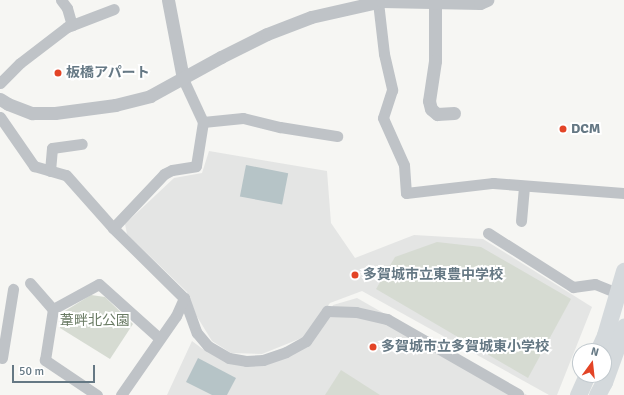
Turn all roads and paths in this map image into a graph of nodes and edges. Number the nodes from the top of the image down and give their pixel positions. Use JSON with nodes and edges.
{"nodes":[{"id":1,"x":61,"y":0,"type":"edge"},
{"id":2,"x":168,"y":0,"type":"edge"},
{"id":3,"x":487,"y":0,"type":"edge"},
{"id":4,"x":435,"y":1,"type":"junction"},
{"id":5,"x":378,"y":2,"type":"junction"},
{"id":6,"x":114,"y":9,"type":"dead end"},
{"id":7,"x":72,"y":25,"type":"junction"},
{"id":8,"x":183,"y":79,"type":"junction"},
{"id":9,"x":0,"y":83,"type":"edge"},
{"id":10,"x":0,"y":99,"type":"edge"},
{"id":11,"x":454,"y":113,"type":"dead end"},
{"id":12,"x":0,"y":116,"type":"edge"},
{"id":13,"x":203,"y":122,"type":"junction"},
{"id":14,"x":337,"y":136,"type":"dead end"},
{"id":15,"x":82,"y":144,"type":"dead end"},
{"id":16,"x":50,"y":171,"type":"junction"},
{"id":17,"x":524,"y":186,"type":"junction"},
{"id":18,"x":624,"y":193,"type":"edge"},
{"id":19,"x":520,"y":221,"type":"dead end"},
{"id":20,"x":113,"y":228,"type":"junction"},
{"id":21,"x":488,"y":233,"type":"dead end"},
{"id":22,"x":624,"y":271,"type":"edge"},
{"id":23,"x":30,"y":283,"type":"dead end"},
{"id":24,"x":13,"y":289,"type":"dead end"},
{"id":25,"x":618,"y":293,"type":"junction"},
{"id":26,"x":184,"y":298,"type":"junction"},
{"id":27,"x":53,"y":309,"type":"junction"},
{"id":28,"x":3,"y":322,"type":"edge"},
{"id":29,"x":624,"y":327,"type":"edge"},
{"id":30,"x":159,"y":338,"type":"junction"},
{"id":31,"x":601,"y":343,"type":"edge"},
{"id":32,"x":2,"y":358,"type":"dead end"},
{"id":33,"x":583,"y":383,"type":"edge"},
{"id":34,"x":518,"y":394,"type":"edge"},
{"id":35,"x":97,"y":395,"type":"edge"},
{"id":36,"x":121,"y":395,"type":"edge"},
{"id":37,"x":578,"y":395,"type":"edge"},
{"id":38,"x":597,"y":395,"type":"edge"}],
"edges":[{"from":1,"to":7,"type":"street"},
{"from":2,"to":8,"type":"street"},
{"from":3,"to":4,"type":"street"},
{"from":4,"to":5,"type":"street"},
{"from":4,"to":11,"type":"street"},
{"from":5,"to":8,"type":"street"},
{"from":5,"to":17,"type":"street"},
{"from":6,"to":7,"type":"street"},
{"from":7,"to":9,"type":"street"},
{"from":8,"to":10,"type":"street"},
{"from":8,"to":13,"type":"street"},
{"from":12,"to":16,"type":"street"},
{"from":13,"to":14,"type":"street"},
{"from":13,"to":20,"type":"street"},
{"from":15,"to":16,"type":"street"},
{"from":16,"to":20,"type":"street"},
{"from":17,"to":18,"type":"street"},
{"from":17,"to":19,"type":"street"},
{"from":20,"to":26,"type":"street"},
{"from":21,"to":25,"type":"street"},
{"from":22,"to":25,"type":"main road"},
{"from":23,"to":27,"type":"street"},
{"from":24,"to":28,"type":"street"},
{"from":25,"to":31,"type":"main road"},
{"from":26,"to":30,"type":"street"},
{"from":26,"to":34,"type":"street"},
{"from":27,"to":30,"type":"street"},
{"from":27,"to":35,"type":"street"},
{"from":28,"to":32,"type":"street"},
{"from":29,"to":38,"type":"main road"},
{"from":30,"to":36,"type":"street"},
{"from":33,"to":37,"type":"main road"}]}
